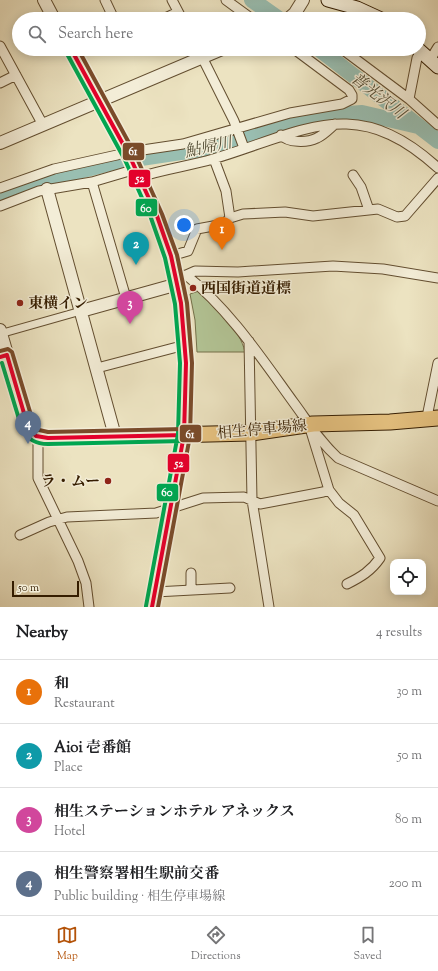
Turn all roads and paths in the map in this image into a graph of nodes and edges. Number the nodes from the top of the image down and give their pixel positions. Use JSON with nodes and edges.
{"nodes":[{"id":1,"x":44,"y":0,"type":"edge"},
{"id":2,"x":105,"y":0,"type":"edge"},
{"id":3,"x":172,"y":0,"type":"edge"},
{"id":4,"x":226,"y":0,"type":"edge"},
{"id":5,"x":303,"y":0,"type":"edge"},
{"id":6,"x":328,"y":0,"type":"edge"},
{"id":7,"x":50,"y":12,"type":"edge"},
{"id":8,"x":111,"y":12,"type":"edge"},
{"id":9,"x":178,"y":12,"type":"edge"},
{"id":10,"x":242,"y":12,"type":"edge"},
{"id":11,"x":297,"y":12,"type":"edge"},
{"id":12,"x":366,"y":12,"type":"edge"},
{"id":13,"x":0,"y":46,"type":"edge"},
{"id":14,"x":438,"y":47,"type":"edge"},
{"id":15,"x":75,"y":56,"type":"edge"},
{"id":16,"x":194,"y":56,"type":"edge"},
{"id":17,"x":201,"y":56,"type":"edge"},
{"id":18,"x":303,"y":56,"type":"edge"},
{"id":19,"x":352,"y":56,"type":"edge"},
{"id":20,"x":427,"y":57,"type":"edge"},
{"id":21,"x":16,"y":75,"type":"junction"},
{"id":22,"x":0,"y":83,"type":"edge"},
{"id":23,"x":410,"y":99,"type":"junction"},
{"id":24,"x":100,"y":101,"type":"junction"},
{"id":25,"x":43,"y":124,"type":"junction"},
{"id":26,"x":335,"y":124,"type":"junction"},
{"id":27,"x":438,"y":124,"type":"edge"},
{"id":28,"x":238,"y":131,"type":"junction"},
{"id":29,"x":281,"y":135,"type":"junction"},
{"id":30,"x":0,"y":143,"type":"edge"},
{"id":31,"x":243,"y":146,"type":"junction"},
{"id":32,"x":214,"y":159,"type":"junction"},
{"id":33,"x":133,"y":162,"type":"junction"},
{"id":34,"x":438,"y":168,"type":"edge"},
{"id":35,"x":353,"y":175,"type":"dead end"},
{"id":36,"x":438,"y":178,"type":"edge"},
{"id":37,"x":92,"y":182,"type":"junction"},
{"id":38,"x":0,"y":188,"type":"edge"},
{"id":39,"x":47,"y":189,"type":"junction"},
{"id":40,"x":0,"y":206,"type":"edge"},
{"id":41,"x":369,"y":210,"type":"junction"},
{"id":42,"x":230,"y":218,"type":"junction"},
{"id":43,"x":171,"y":256,"type":"junction"},
{"id":44,"x":180,"y":278,"type":"junction"},
{"id":45,"x":438,"y":278,"type":"edge"},
{"id":46,"x":126,"y":298,"type":"junction"},
{"id":47,"x":80,"y":311,"type":"junction"},
{"id":48,"x":0,"y":332,"type":"edge"},
{"id":49,"x":248,"y":341,"type":"junction"},
{"id":50,"x":185,"y":345,"type":"junction"},
{"id":51,"x":438,"y":363,"type":"edge"},
{"id":52,"x":97,"y":368,"type":"junction"},
{"id":53,"x":433,"y":418,"type":"edge"},
{"id":54,"x":309,"y":425,"type":"junction"},
{"id":55,"x":251,"y":433,"type":"junction"},
{"id":56,"x":184,"y":435,"type":"junction"},
{"id":57,"x":38,"y":436,"type":"junction"},
{"id":58,"x":115,"y":436,"type":"junction"},
{"id":59,"x":329,"y":490,"type":"junction"},
{"id":60,"x":252,"y":500,"type":"junction"},
{"id":61,"x":438,"y":501,"type":"edge"},
{"id":62,"x":170,"y":509,"type":"junction"},
{"id":63,"x":58,"y":520,"type":"junction"},
{"id":64,"x":20,"y":534,"type":"dead end"},
{"id":65,"x":191,"y":573,"type":"dead end"},
{"id":66,"x":347,"y":584,"type":"dead end"},
{"id":67,"x":230,"y":588,"type":"dead end"},
{"id":68,"x":191,"y":590,"type":"junction"},
{"id":69,"x":155,"y":592,"type":"junction"},
{"id":70,"x":90,"y":607,"type":"edge"},
{"id":71,"x":152,"y":607,"type":"edge"},
{"id":72,"x":270,"y":607,"type":"edge"}],
"edges":[{"from":1,"to":7,"type":"street"},
{"from":2,"to":8,"type":"street"},
{"from":3,"to":9,"type":"street"},
{"from":4,"to":10,"type":"street"},
{"from":5,"to":11,"type":"street"},
{"from":6,"to":12,"type":"main road"},
{"from":13,"to":21,"type":"street"},
{"from":14,"to":20,"type":"street"},
{"from":15,"to":24,"type":"street"},
{"from":16,"to":24,"type":"street"},
{"from":17,"to":28,"type":"street"},
{"from":18,"to":28,"type":"street"},
{"from":19,"to":23,"type":"street"},
{"from":20,"to":23,"type":"street"},
{"from":21,"to":22,"type":"street"},
{"from":21,"to":25,"type":"street"},
{"from":23,"to":27,"type":"street"},
{"from":24,"to":25,"type":"street"},
{"from":24,"to":33,"type":"street"},
{"from":25,"to":30,"type":"street"},
{"from":26,"to":29,"type":"street"},
{"from":26,"to":29,"type":"street"},
{"from":26,"to":34,"type":"street"},
{"from":28,"to":31,"type":"street"},
{"from":28,"to":33,"type":"street"},
{"from":29,"to":31,"type":"street"},
{"from":31,"to":32,"type":"street"},
{"from":32,"to":33,"type":"street"},
{"from":32,"to":42,"type":"street"},
{"from":33,"to":37,"type":"street"},
{"from":33,"to":38,"type":"street"},
{"from":33,"to":43,"type":"street"},
{"from":35,"to":41,"type":"street"},
{"from":36,"to":41,"type":"street"},
{"from":37,"to":39,"type":"street"},
{"from":37,"to":46,"type":"street"},
{"from":39,"to":40,"type":"street"},
{"from":39,"to":47,"type":"street"},
{"from":41,"to":42,"type":"street"},
{"from":42,"to":43,"type":"street"},
{"from":43,"to":44,"type":"street"},
{"from":44,"to":45,"type":"street"},
{"from":44,"to":46,"type":"street"},
{"from":44,"to":49,"type":"street"},
{"from":44,"to":50,"type":"street"},
{"from":46,"to":47,"type":"street"},
{"from":47,"to":48,"type":"street"},
{"from":47,"to":52,"type":"street"},
{"from":48,"to":57,"type":"street"},
{"from":49,"to":54,"type":"street"},
{"from":49,"to":55,"type":"street"},
{"from":50,"to":52,"type":"street"},
{"from":50,"to":56,"type":"street"},
{"from":51,"to":53,"type":"street"},
{"from":52,"to":58,"type":"street"},
{"from":53,"to":54,"type":"main road","name":"相生停車場線"},
{"from":54,"to":55,"type":"main road","name":"相生停車場線"},
{"from":54,"to":59,"type":"street"},
{"from":54,"to":61,"type":"street"},
{"from":55,"to":56,"type":"main road","name":"相生停車場線"},
{"from":55,"to":60,"type":"street"},
{"from":56,"to":58,"type":"main road","name":"相生停車場線"},
{"from":56,"to":62,"type":"street"},
{"from":57,"to":58,"type":"main road","name":"相生停車場線"},
{"from":57,"to":63,"type":"street"},
{"from":59,"to":60,"type":"street"},
{"from":59,"to":66,"type":"street"},
{"from":60,"to":62,"type":"street"},
{"from":60,"to":72,"type":"street"},
{"from":62,"to":63,"type":"street"},
{"from":62,"to":69,"type":"street"},
{"from":63,"to":64,"type":"street"},
{"from":63,"to":70,"type":"street"},
{"from":65,"to":68,"type":"street"},
{"from":67,"to":68,"type":"street"},
{"from":68,"to":69,"type":"street"},
{"from":69,"to":71,"type":"street"}]}
